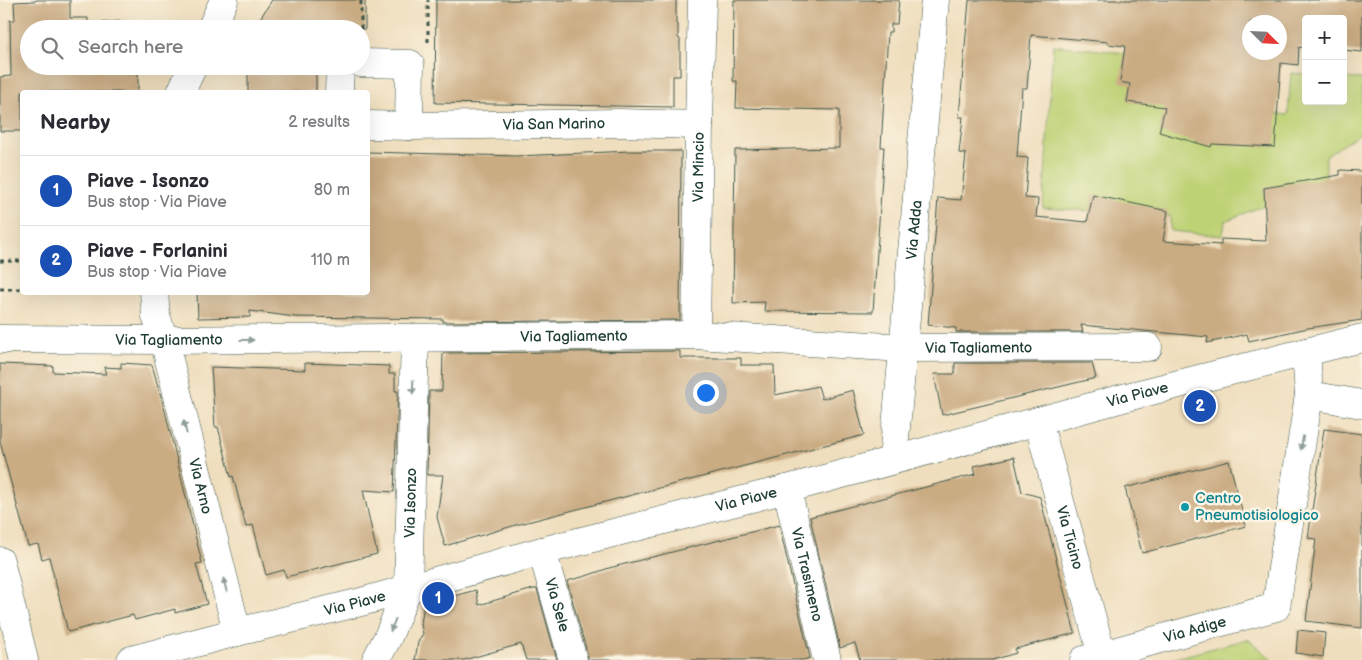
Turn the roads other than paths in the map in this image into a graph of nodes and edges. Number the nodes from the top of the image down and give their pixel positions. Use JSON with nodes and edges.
{"nodes":[{"id":1,"x":224,"y":0,"type":"edge"},
{"id":2,"x":702,"y":0,"type":"edge"},
{"id":3,"x":935,"y":0,"type":"edge"},
{"id":4,"x":214,"y":20,"type":"edge"},
{"id":5,"x":370,"y":63,"type":"edge"},
{"id":6,"x":189,"y":75,"type":"edge"},
{"id":7,"x":340,"y":75,"type":"edge"},
{"id":8,"x":182,"y":90,"type":"edge"},
{"id":9,"x":339,"y":90,"type":"edge"},
{"id":10,"x":370,"y":125,"type":"edge"},
{"id":11,"x":699,"y":125,"type":"junction"},
{"id":12,"x":409,"y":126,"type":"junction"},
{"id":13,"x":154,"y":295,"type":"edge"},
{"id":14,"x":696,"y":335,"type":"junction"},
{"id":15,"x":1362,"y":338,"type":"edge"},
{"id":16,"x":414,"y":339,"type":"junction"},
{"id":17,"x":0,"y":340,"type":"edge"},
{"id":18,"x":164,"y":340,"type":"junction"},
{"id":19,"x":1148,"y":347,"type":"dead end"},
{"id":20,"x":903,"y":348,"type":"junction"},
{"id":21,"x":1306,"y":352,"type":"junction"},
{"id":22,"x":1309,"y":395,"type":"junction"},
{"id":23,"x":1362,"y":404,"type":"edge"},
{"id":24,"x":1038,"y":421,"type":"junction"},
{"id":25,"x":893,"y":460,"type":"junction"},
{"id":26,"x":787,"y":490,"type":"junction"},
{"id":27,"x":542,"y":551,"type":"junction"},
{"id":28,"x":0,"y":561,"type":"edge"},
{"id":29,"x":408,"y":588,"type":"junction"},
{"id":30,"x":237,"y":632,"type":"junction"},
{"id":31,"x":1093,"y":658,"type":"edge"},
{"id":32,"x":24,"y":660,"type":"edge"},
{"id":33,"x":131,"y":660,"type":"edge"},
{"id":34,"x":376,"y":660,"type":"edge"},
{"id":35,"x":573,"y":660,"type":"edge"},
{"id":36,"x":826,"y":660,"type":"edge"}],
"edges":[{"from":1,"to":4,"type":"street"},
{"from":2,"to":11,"type":"street","name":"Via Mincio"},
{"from":3,"to":20,"type":"street","name":"Via Adda"},
{"from":5,"to":12,"type":"street"},
{"from":6,"to":8,"type":"street"},
{"from":7,"to":9,"type":"street"},
{"from":10,"to":12,"type":"street","name":"Via San Marino"},
{"from":11,"to":12,"type":"street","name":"Via San Marino"},
{"from":11,"to":14,"type":"street","name":"Via Mincio"},
{"from":13,"to":18,"type":"street","name":"Via Arno"},
{"from":14,"to":16,"type":"street","name":"Via Tagliamento"},
{"from":14,"to":20,"type":"street","name":"Via Tagliamento"},
{"from":15,"to":21,"type":"street","name":"Via Piave"},
{"from":18,"to":16,"type":"street","name":"Via Tagliamento","one_way":true},
{"from":16,"to":29,"type":"street","name":"Via Isonzo","one_way":true},
{"from":17,"to":18,"type":"street","name":"Via Tagliamento"},
{"from":30,"to":18,"type":"street","name":"Via Arno","one_way":true},
{"from":19,"to":20,"type":"street","name":"Via Tagliamento"},
{"from":20,"to":25,"type":"street","name":"Via Adda"},
{"from":21,"to":22,"type":"street"},
{"from":21,"to":24,"type":"street","name":"Via Piave"},
{"from":22,"to":23,"type":"street"},
{"from":22,"to":31,"type":"street","name":"Via Adige","one_way":true},
{"from":24,"to":25,"type":"street","name":"Via Piave"},
{"from":24,"to":31,"type":"street","name":"Via Ticino"},
{"from":25,"to":26,"type":"street","name":"Via Piave"},
{"from":26,"to":27,"type":"street","name":"Via Piave"},
{"from":26,"to":36,"type":"street","name":"Via Trasimeno"},
{"from":27,"to":29,"type":"street","name":"Via Piave"},
{"from":27,"to":35,"type":"street","name":"Via Sele"},
{"from":28,"to":32,"type":"street"},
{"from":29,"to":30,"type":"street","name":"Via Piave"},
{"from":29,"to":34,"type":"street","name":"Via Isonzo","one_way":true},
{"from":30,"to":33,"type":"street","name":"Via Piave"}]}
